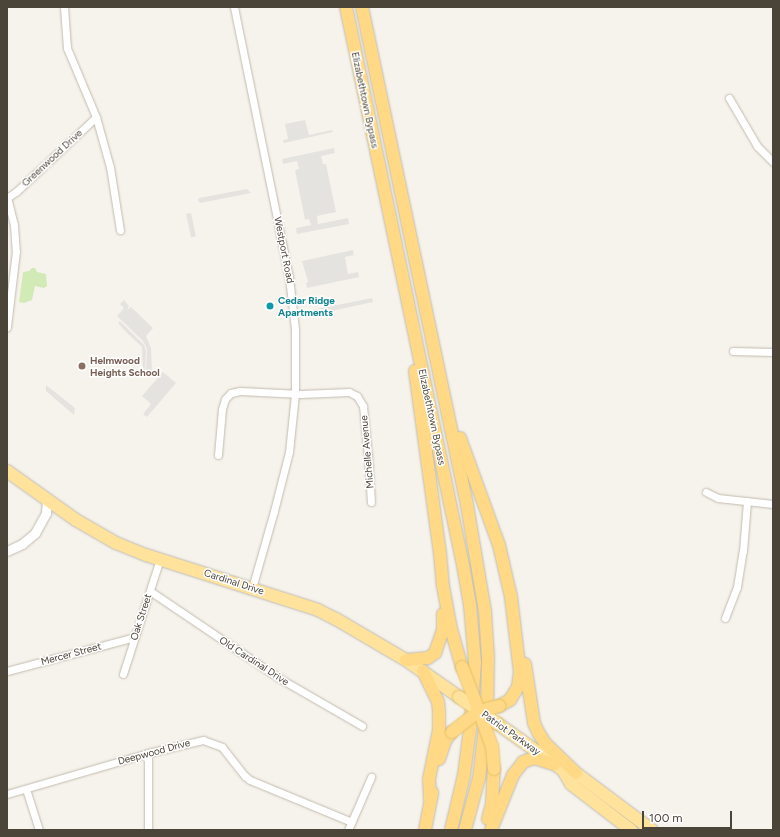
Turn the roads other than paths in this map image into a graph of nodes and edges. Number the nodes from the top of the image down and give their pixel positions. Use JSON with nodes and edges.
{"nodes":[{"id":1,"x":64,"y":7,"type":"edge"},
{"id":2,"x":234,"y":7,"type":"edge"},
{"id":3,"x":346,"y":7,"type":"edge"},
{"id":4,"x":362,"y":7,"type":"edge"},
{"id":5,"x":729,"y":98,"type":"dead end"},
{"id":6,"x":96,"y":117,"type":"junction"},
{"id":7,"x":773,"y":162,"type":"edge"},
{"id":8,"x":7,"y":197,"type":"edge"},
{"id":9,"x":120,"y":230,"type":"dead end"},
{"id":10,"x":417,"y":272,"type":"junction"},
{"id":11,"x":408,"y":304,"type":"junction"},
{"id":12,"x":7,"y":327,"type":"edge"},
{"id":13,"x":733,"y":351,"type":"dead end"},
{"id":14,"x":773,"y":352,"type":"edge"},
{"id":15,"x":295,"y":394,"type":"junction"},
{"id":16,"x":218,"y":455,"type":"dead end"},
{"id":17,"x":7,"y":471,"type":"edge"},
{"id":18,"x":706,"y":492,"type":"dead end"},
{"id":19,"x":46,"y":500,"type":"junction"},
{"id":20,"x":748,"y":501,"type":"junction"},
{"id":21,"x":371,"y":502,"type":"dead end"},
{"id":22,"x":773,"y":504,"type":"edge"},
{"id":23,"x":7,"y":551,"type":"edge"},
{"id":24,"x":160,"y":559,"type":"junction"},
{"id":25,"x":443,"y":586,"type":"junction"},
{"id":26,"x":252,"y":588,"type":"junction"},
{"id":27,"x":150,"y":591,"type":"junction"},
{"id":28,"x":511,"y":597,"type":"junction"},
{"id":29,"x":725,"y":618,"type":"dead end"},
{"id":30,"x":135,"y":637,"type":"junction"},
{"id":31,"x":406,"y":660,"type":"junction"},
{"id":32,"x":7,"y":670,"type":"edge"},
{"id":33,"x":423,"y":671,"type":"junction"},
{"id":34,"x":123,"y":674,"type":"dead end"},
{"id":35,"x":459,"y":697,"type":"joint"},
{"id":36,"x":480,"y":711,"type":"junction"},
{"id":37,"x":362,"y":726,"type":"dead end"},
{"id":38,"x":148,"y":753,"type":"junction"},
{"id":39,"x":558,"y":767,"type":"junction"},
{"id":40,"x":576,"y":773,"type":"junction"},
{"id":41,"x":371,"y":777,"type":"dead end"},
{"id":42,"x":26,"y":789,"type":"junction"},
{"id":43,"x":7,"y":794,"type":"edge"},
{"id":44,"x":430,"y":800,"type":"junction"},
{"id":45,"x":352,"y":822,"type":"junction"},
{"id":46,"x":39,"y":830,"type":"edge"},
{"id":47,"x":148,"y":830,"type":"edge"},
{"id":48,"x":348,"y":830,"type":"edge"},
{"id":49,"x":425,"y":830,"type":"edge"},
{"id":50,"x":451,"y":830,"type":"edge"},
{"id":51,"x":465,"y":830,"type":"edge"},
{"id":52,"x":485,"y":830,"type":"edge"},
{"id":53,"x":491,"y":830,"type":"edge"},
{"id":54,"x":631,"y":830,"type":"edge"},
{"id":55,"x":652,"y":830,"type":"edge"}],
"edges":[{"from":1,"to":6,"type":"street"},
{"from":2,"to":15,"type":"street","name":"Westport Road"},
{"from":3,"to":11,"type":"highway","name":"Elizabethtown Bypass"},
{"from":4,"to":10,"type":"highway","name":"Elizabethtown Bypass"},
{"from":5,"to":7,"type":"street"},
{"from":6,"to":8,"type":"street","name":"Greenwood Drive"},
{"from":6,"to":9,"type":"street"},
{"from":8,"to":12,"type":"street"},
{"from":10,"to":28,"type":"highway"},
{"from":10,"to":51,"type":"highway","name":"Elizabethtown Bypass"},
{"from":11,"to":25,"type":"highway"},
{"from":11,"to":50,"type":"highway","name":"Elizabethtown Bypass"},
{"from":13,"to":14,"type":"street"},
{"from":15,"to":16,"type":"street","name":"Michelle Avenue"},
{"from":15,"to":21,"type":"street","name":"Michelle Avenue"},
{"from":15,"to":26,"type":"street","name":"Westport Road"},
{"from":17,"to":19,"type":"main road","name":"Cardinal Drive"},
{"from":18,"to":20,"type":"street"},
{"from":19,"to":23,"type":"street"},
{"from":19,"to":24,"type":"main road","name":"Cardinal Drive"},
{"from":20,"to":22,"type":"street"},
{"from":20,"to":29,"type":"street"},
{"from":24,"to":26,"type":"main road","name":"Cardinal Drive"},
{"from":24,"to":27,"type":"street","name":"Oak Street"},
{"from":25,"to":31,"type":"highway"},
{"from":25,"to":36,"type":"highway","bridge":true},
{"from":26,"to":31,"type":"main road","name":"Cardinal Drive"},
{"from":27,"to":30,"type":"street","name":"Oak Street"},
{"from":27,"to":37,"type":"street","name":"Old Cardinal Drive"},
{"from":28,"to":36,"type":"highway","bridge":true},
{"from":28,"to":40,"type":"highway"},
{"from":30,"to":32,"type":"street","name":"Mercer Street"},
{"from":30,"to":34,"type":"street","name":"Oak Street"},
{"from":31,"to":33,"type":"main road","name":"Cardinal Drive"},
{"from":33,"to":35,"type":"main road","name":"Cardinal Drive"},
{"from":33,"to":44,"type":"highway"},
{"from":35,"to":36,"type":"main road","name":"Patriot Parkway","bridge":true},
{"from":36,"to":39,"type":"main road","name":"Patriot Parkway","bridge":true},
{"from":36,"to":44,"type":"highway","bridge":true},
{"from":36,"to":52,"type":"highway","bridge":true},
{"from":38,"to":42,"type":"street","name":"Deepwood Drive"},
{"from":38,"to":45,"type":"street","name":"Deepwood Drive"},
{"from":38,"to":47,"type":"street"},
{"from":39,"to":40,"type":"main road","name":"Patriot Parkway"},
{"from":39,"to":53,"type":"highway"},
{"from":39,"to":54,"type":"main road","name":"Patriot Parkway"},
{"from":40,"to":55,"type":"main road","name":"Patriot Parkway"},
{"from":41,"to":45,"type":"street"},
{"from":42,"to":43,"type":"street","name":"Deepwood Drive"},
{"from":42,"to":46,"type":"street"},
{"from":44,"to":49,"type":"highway"},
{"from":45,"to":48,"type":"street"}]}
